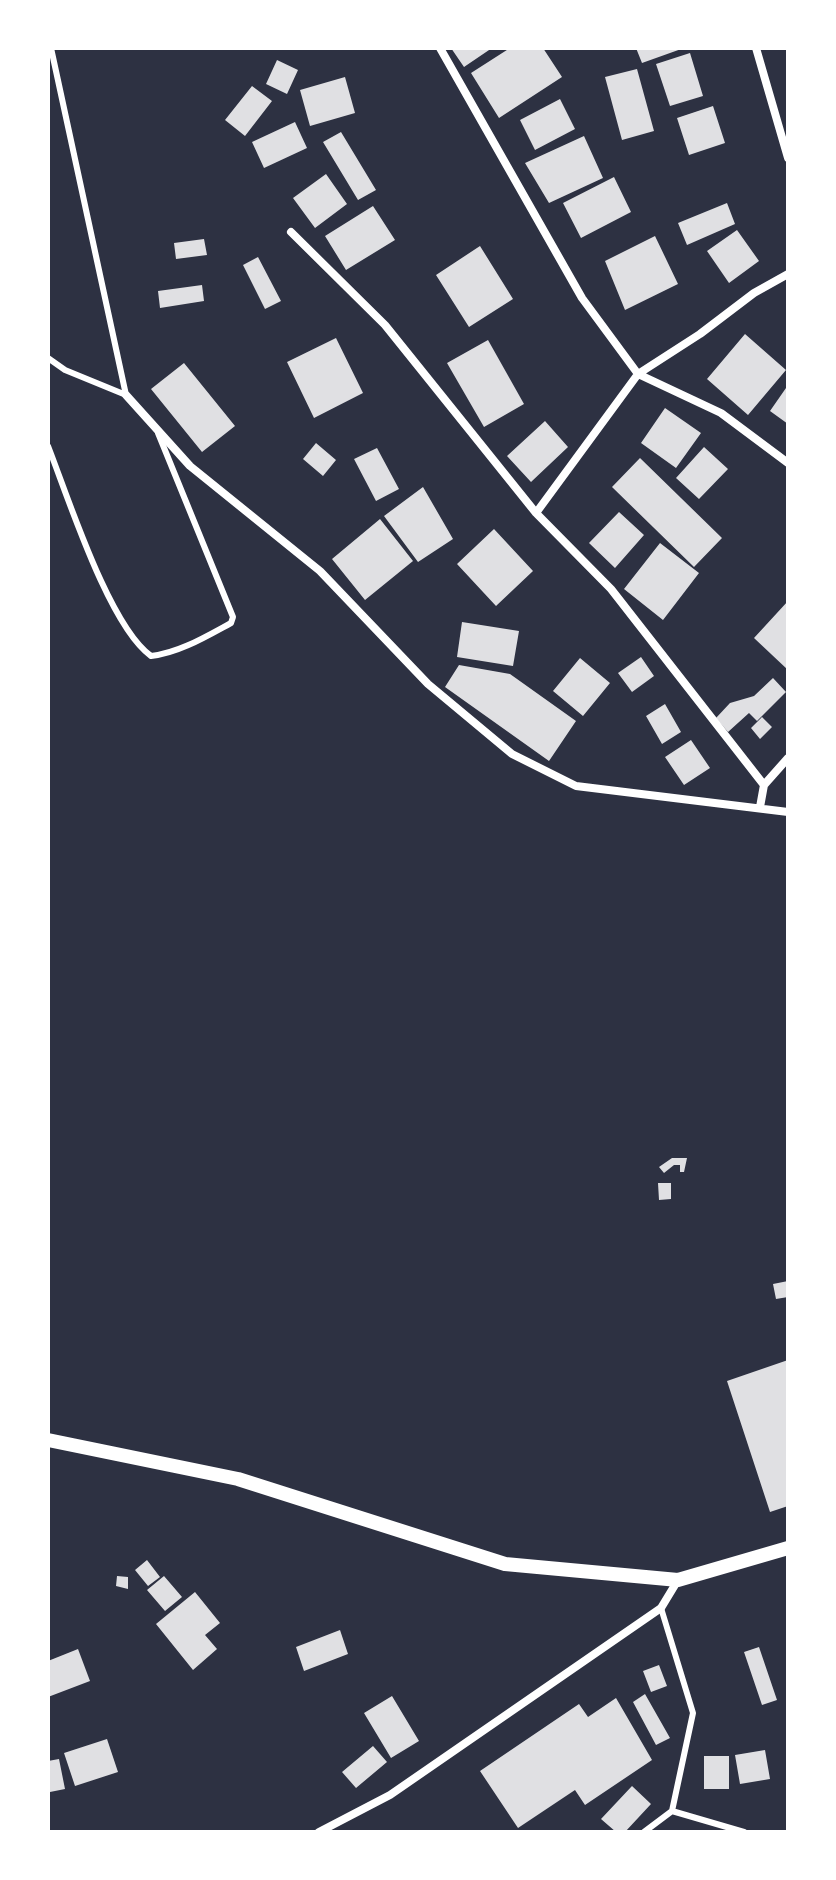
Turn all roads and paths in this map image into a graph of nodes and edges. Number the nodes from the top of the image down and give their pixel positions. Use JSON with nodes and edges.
{"nodes":[{"id":1,"x":51,"y":48,"type":"edge"},
{"id":2,"x":440,"y":48,"type":"edge"},
{"id":3,"x":756,"y":48,"type":"edge"},
{"id":4,"x":788,"y":158,"type":"edge"},
{"id":5,"x":291,"y":232,"type":"dead end"},
{"id":6,"x":788,"y":274,"type":"edge"},
{"id":7,"x":48,"y":358,"type":"edge"},
{"id":8,"x":638,"y":374,"type":"junction"},
{"id":9,"x":126,"y":395,"type":"junction"},
{"id":10,"x":157,"y":430,"type":"junction"},
{"id":11,"x":48,"y":446,"type":"edge"},
{"id":12,"x":788,"y":463,"type":"edge"},
{"id":13,"x":536,"y":513,"type":"junction"},
{"id":14,"x":788,"y":758,"type":"edge"},
{"id":15,"x":764,"y":785,"type":"junction"},
{"id":16,"x":760,"y":807,"type":"junction"},
{"id":17,"x":788,"y":812,"type":"edge"},
{"id":18,"x":48,"y":1440,"type":"edge"},
{"id":19,"x":788,"y":1548,"type":"edge"},
{"id":20,"x":678,"y":1580,"type":"junction"},
{"id":21,"x":661,"y":1608,"type":"junction"},
{"id":22,"x":672,"y":1811,"type":"junction"},
{"id":23,"x":319,"y":1832,"type":"edge"},
{"id":24,"x":644,"y":1832,"type":"edge"},
{"id":25,"x":744,"y":1832,"type":"edge"}],
"edges":[{"from":1,"to":9,"type":"lane"},
{"from":2,"to":8,"type":"street"},
{"from":3,"to":4,"type":"street"},
{"from":5,"to":13,"type":"street"},
{"from":6,"to":8,"type":"street"},
{"from":7,"to":9,"type":"lane"},
{"from":8,"to":12,"type":"street"},
{"from":8,"to":13,"type":"street"},
{"from":9,"to":10,"type":"street"},
{"from":10,"to":11,"type":"lane"},
{"from":10,"to":16,"type":"street"},
{"from":13,"to":15,"type":"street"},
{"from":14,"to":15,"type":"street"},
{"from":15,"to":16,"type":"street"},
{"from":16,"to":17,"type":"street"},
{"from":18,"to":20,"type":"street"},
{"from":19,"to":20,"type":"street"},
{"from":20,"to":21,"type":"street"},
{"from":21,"to":22,"type":"lane"},
{"from":21,"to":23,"type":"street"},
{"from":22,"to":24,"type":"lane"},
{"from":22,"to":25,"type":"lane"}]}
